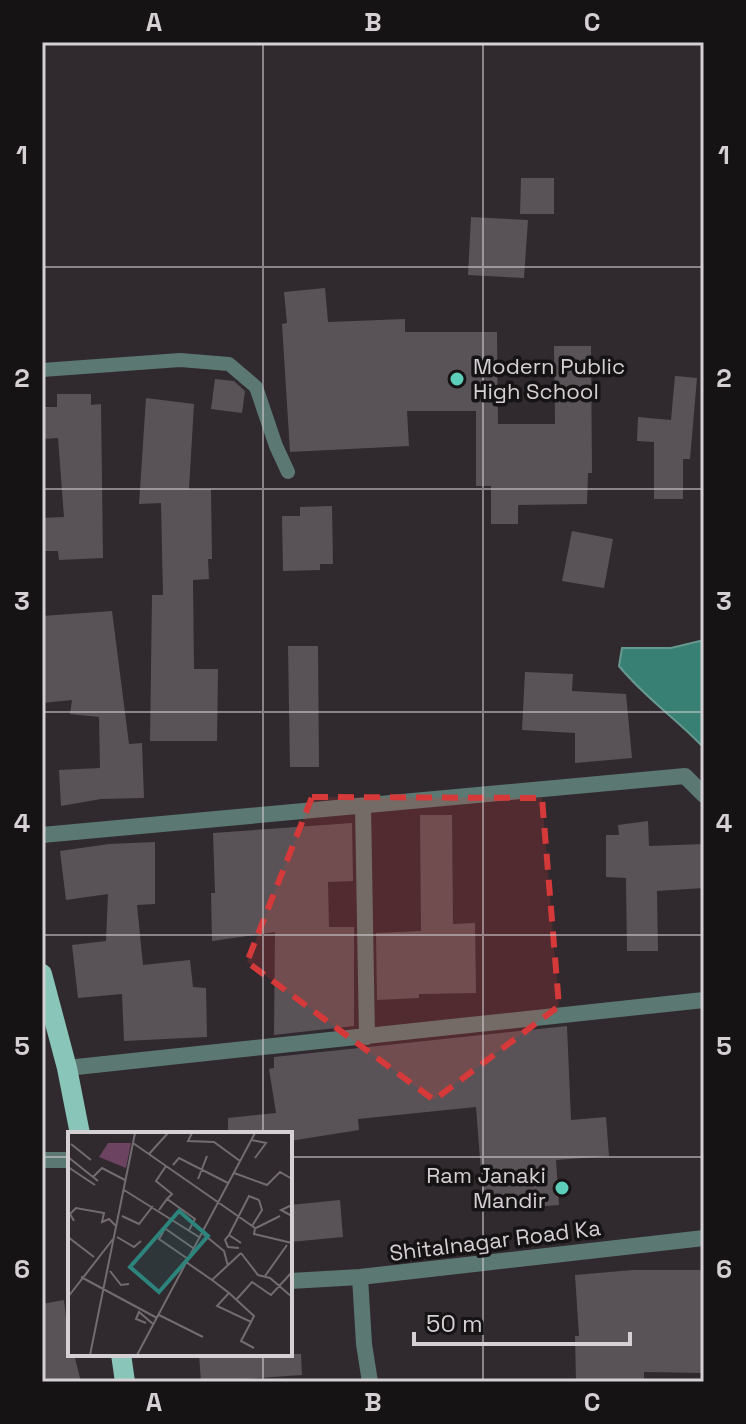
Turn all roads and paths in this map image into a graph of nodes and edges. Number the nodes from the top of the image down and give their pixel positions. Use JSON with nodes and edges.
{"nodes":[{"id":1,"x":42,"y":370,"type":"edge"},
{"id":2,"x":288,"y":472,"type":"dead end"},
{"id":3,"x":704,"y":795,"type":"edge"},
{"id":4,"x":363,"y":806,"type":"junction"},
{"id":5,"x":42,"y":835,"type":"edge"},
{"id":6,"x":42,"y":974,"type":"edge"},
{"id":7,"x":704,"y":1000,"type":"edge"},
{"id":8,"x":367,"y":1037,"type":"junction"},
{"id":9,"x":67,"y":1068,"type":"junction"},
{"id":10,"x":80,"y":1132,"type":"edge"},
{"id":11,"x":42,"y":1160,"type":"edge"},
{"id":12,"x":68,"y":1160,"type":"edge"},
{"id":13,"x":704,"y":1238,"type":"edge"},
{"id":14,"x":360,"y":1277,"type":"junction"},
{"id":15,"x":292,"y":1281,"type":"edge"},
{"id":16,"x":121,"y":1356,"type":"edge"},
{"id":17,"x":125,"y":1382,"type":"edge"},
{"id":18,"x":370,"y":1382,"type":"edge"}],
"edges":[{"from":1,"to":2,"type":"lane"},
{"from":3,"to":4,"type":"street"},
{"from":4,"to":5,"type":"street"},
{"from":4,"to":8,"type":"street"},
{"from":6,"to":9,"type":"main road"},
{"from":7,"to":8,"type":"street"},
{"from":8,"to":9,"type":"street"},
{"from":9,"to":10,"type":"main road"},
{"from":11,"to":12,"type":"street"},
{"from":13,"to":14,"type":"street","name":"Shitalnagar Road Ka"},
{"from":14,"to":15,"type":"street","name":"Shitalnagar Road Ka"},
{"from":14,"to":18,"type":"street"},
{"from":16,"to":17,"type":"main road"}]}
